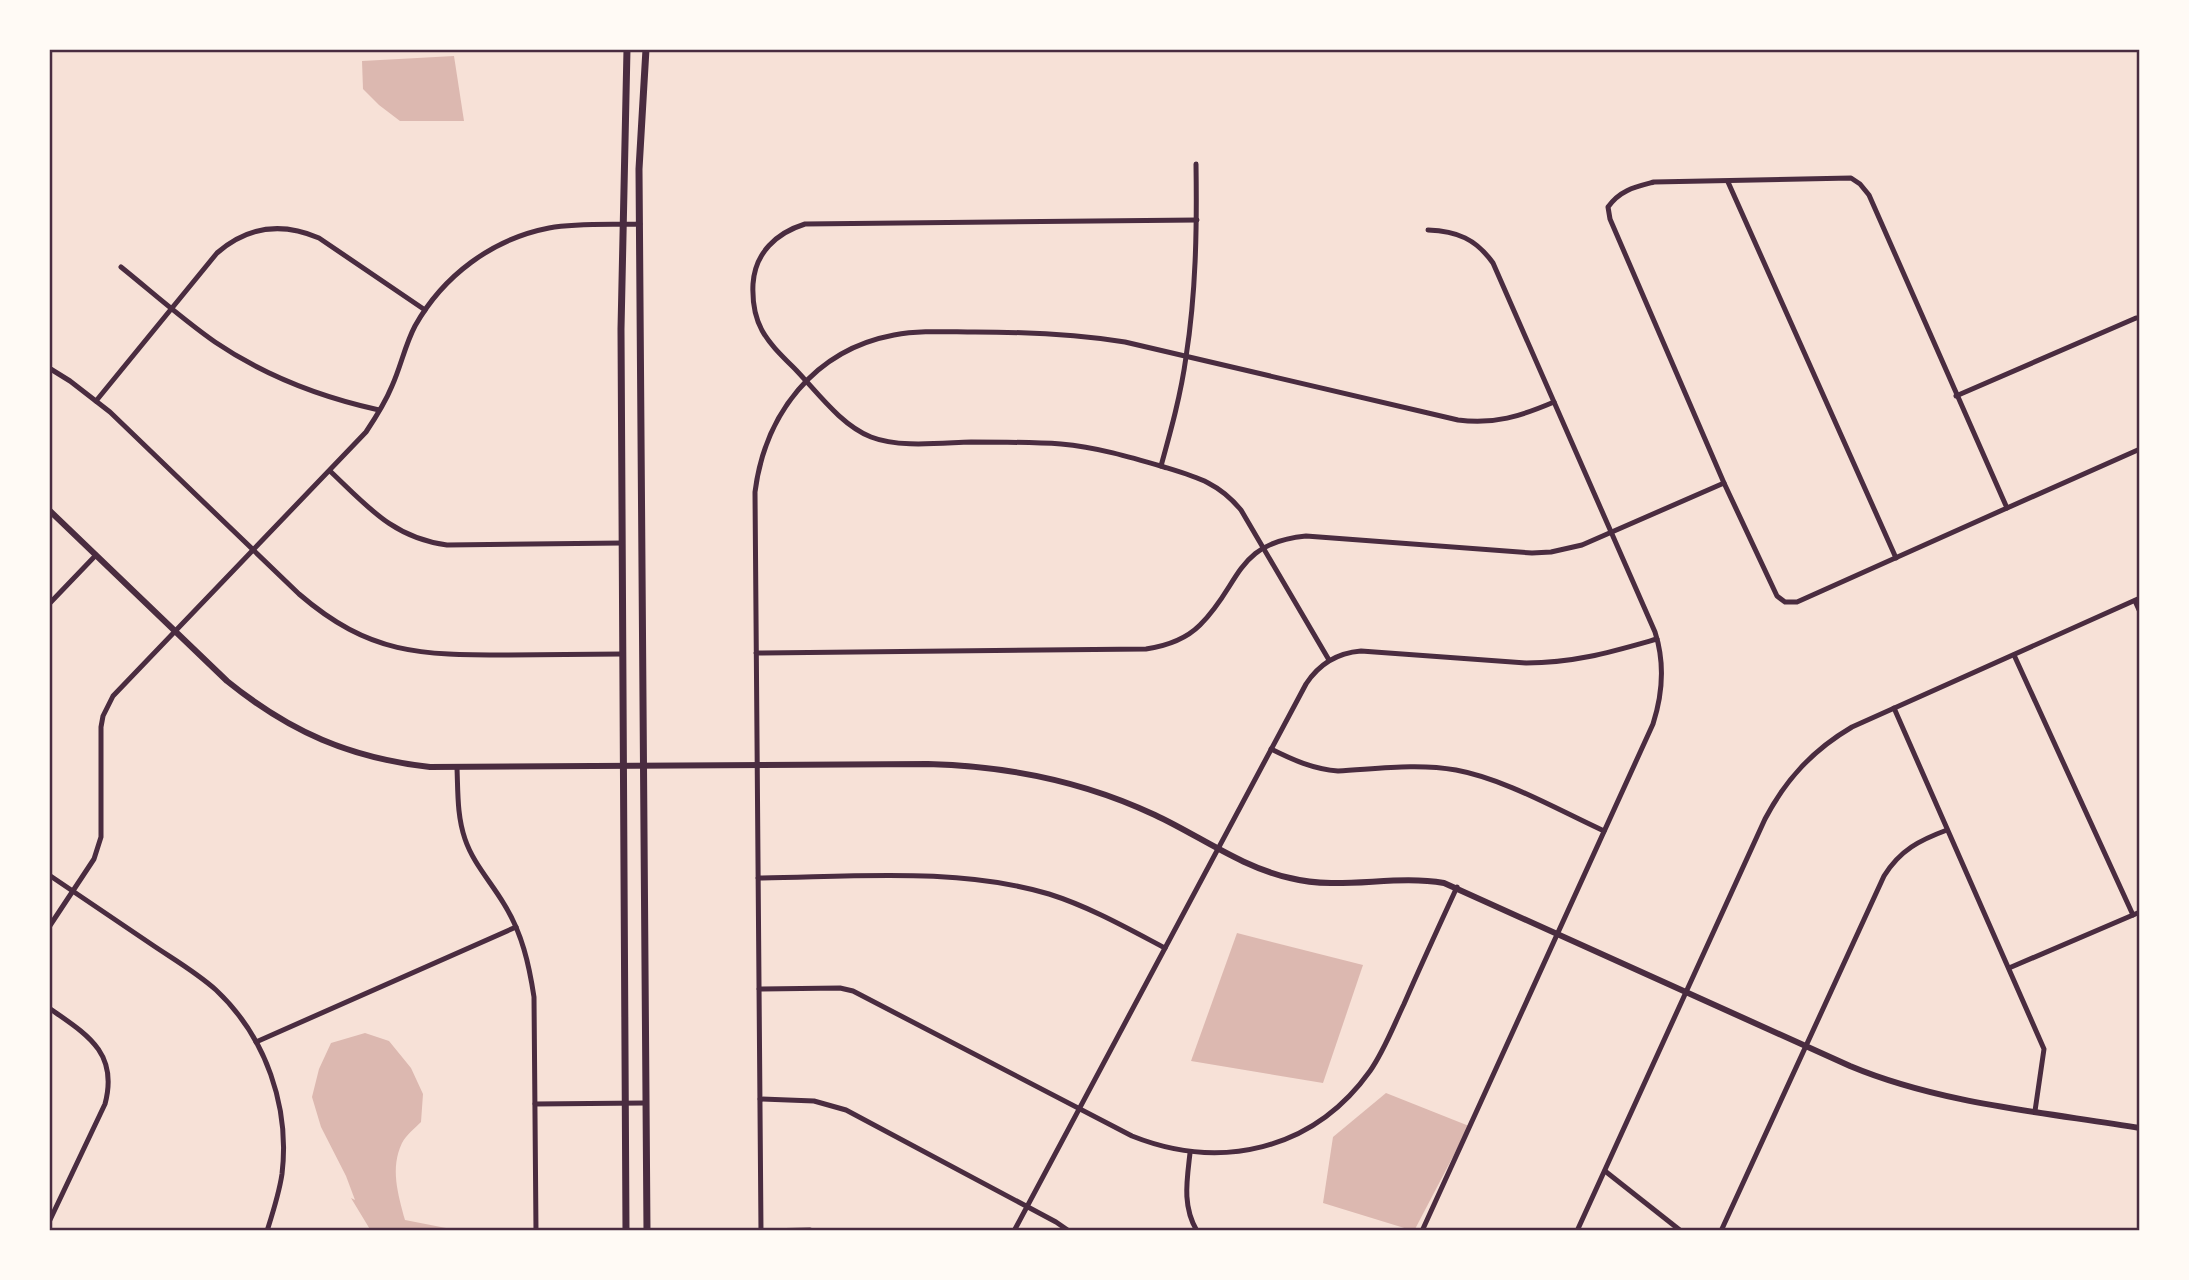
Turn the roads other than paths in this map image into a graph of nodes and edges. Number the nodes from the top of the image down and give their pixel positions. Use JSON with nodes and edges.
{"nodes":[{"id":1,"x":627,"y":49,"type":"edge"},
{"id":2,"x":646,"y":49,"type":"edge"},
{"id":3,"x":1196,"y":164,"type":"dead end"},
{"id":4,"x":1728,"y":182,"type":"junction"},
{"id":5,"x":1197,"y":219,"type":"junction"},
{"id":6,"x":640,"y":224,"type":"junction"},
{"id":7,"x":623,"y":225,"type":"junction"},
{"id":8,"x":1428,"y":230,"type":"dead end"},
{"id":9,"x":121,"y":267,"type":"dead end"},
{"id":10,"x":172,"y":308,"type":"junction"},
{"id":11,"x":425,"y":310,"type":"junction"},
{"id":12,"x":2140,"y":318,"type":"edge"},
{"id":13,"x":1186,"y":356,"type":"junction"},
{"id":14,"x":49,"y":368,"type":"edge"},
{"id":15,"x":806,"y":381,"type":"junction"},
{"id":16,"x":1956,"y":396,"type":"junction"},
{"id":17,"x":96,"y":401,"type":"junction"},
{"id":18,"x":1554,"y":402,"type":"junction"},
{"id":19,"x":379,"y":410,"type":"junction"},
{"id":20,"x":2140,"y":449,"type":"edge"},
{"id":21,"x":1161,"y":466,"type":"junction"},
{"id":22,"x":330,"y":471,"type":"junction"},
{"id":23,"x":1724,"y":484,"type":"junction"},
{"id":24,"x":2007,"y":508,"type":"junction"},
{"id":25,"x":49,"y":510,"type":"edge"},
{"id":26,"x":1612,"y":533,"type":"junction"},
{"id":27,"x":622,"y":543,"type":"junction"},
{"id":28,"x":1264,"y":548,"type":"junction"},
{"id":29,"x":254,"y":550,"type":"junction"},
{"id":30,"x":96,"y":555,"type":"junction"},
{"id":31,"x":1896,"y":558,"type":"junction"},
{"id":32,"x":2138,"y":599,"type":"edge"},
{"id":33,"x":49,"y":604,"type":"edge"},
{"id":34,"x":2140,"y":612,"type":"edge"},
{"id":35,"x":176,"y":632,"type":"junction"},
{"id":36,"x":1657,"y":639,"type":"junction"},
{"id":37,"x":756,"y":653,"type":"junction"},
{"id":38,"x":622,"y":654,"type":"junction"},
{"id":39,"x":2014,"y":655,"type":"junction"},
{"id":40,"x":1329,"y":660,"type":"junction"},
{"id":41,"x":1894,"y":708,"type":"junction"},
{"id":42,"x":1271,"y":749,"type":"junction"},
{"id":43,"x":645,"y":766,"type":"junction"},
{"id":44,"x":757,"y":766,"type":"junction"},
{"id":45,"x":624,"y":767,"type":"junction"},
{"id":46,"x":457,"y":768,"type":"junction"},
{"id":47,"x":1947,"y":830,"type":"junction"},
{"id":48,"x":1604,"y":831,"type":"junction"},
{"id":49,"x":1218,"y":848,"type":"junction"},
{"id":50,"x":49,"y":875,"type":"edge"},
{"id":51,"x":758,"y":878,"type":"junction"},
{"id":52,"x":1457,"y":887,"type":"junction"},
{"id":53,"x":73,"y":891,"type":"junction"},
{"id":54,"x":2140,"y":912,"type":"edge"},
{"id":55,"x":2133,"y":915,"type":"junction"},
{"id":56,"x":49,"y":927,"type":"edge"},
{"id":57,"x":516,"y":927,"type":"junction"},
{"id":58,"x":1558,"y":933,"type":"junction"},
{"id":59,"x":1165,"y":948,"type":"junction"},
{"id":60,"x":2009,"y":968,"type":"junction"},
{"id":61,"x":759,"y":989,"type":"junction"},
{"id":62,"x":1687,"y":992,"type":"junction"},
{"id":63,"x":49,"y":1009,"type":"edge"},
{"id":64,"x":256,"y":1042,"type":"junction"},
{"id":65,"x":1805,"y":1046,"type":"junction"},
{"id":66,"x":760,"y":1099,"type":"junction"},
{"id":67,"x":644,"y":1103,"type":"junction"},
{"id":68,"x":535,"y":1104,"type":"junction"},
{"id":69,"x":624,"y":1104,"type":"junction"},
{"id":70,"x":1079,"y":1108,"type":"junction"},
{"id":71,"x":2035,"y":1111,"type":"junction"},
{"id":72,"x":2140,"y":1128,"type":"edge"},
{"id":73,"x":1190,"y":1153,"type":"junction"},
{"id":74,"x":1605,"y":1171,"type":"junction"},
{"id":75,"x":1027,"y":1206,"type":"junction"},
{"id":76,"x":49,"y":1222,"type":"edge"},
{"id":77,"x":810,"y":1230,"type":"edge"},
{"id":78,"x":267,"y":1231,"type":"edge"},
{"id":79,"x":536,"y":1231,"type":"edge"},
{"id":80,"x":626,"y":1231,"type":"edge"},
{"id":81,"x":647,"y":1231,"type":"edge"},
{"id":82,"x":761,"y":1231,"type":"edge"},
{"id":83,"x":1014,"y":1231,"type":"edge"},
{"id":84,"x":1069,"y":1231,"type":"edge"},
{"id":85,"x":1197,"y":1231,"type":"edge"},
{"id":86,"x":1422,"y":1231,"type":"edge"},
{"id":87,"x":1577,"y":1231,"type":"edge"},
{"id":88,"x":1681,"y":1231,"type":"edge"},
{"id":89,"x":1721,"y":1231,"type":"edge"}],
"edges":[{"from":1,"to":7,"type":"main road"},
{"from":2,"to":6,"type":"main road"},
{"from":3,"to":5,"type":"street"},
{"from":4,"to":16,"type":"street"},
{"from":4,"to":23,"type":"street"},
{"from":4,"to":31,"type":"street"},
{"from":5,"to":13,"type":"street"},
{"from":5,"to":15,"type":"street"},
{"from":6,"to":7,"type":"street"},
{"from":6,"to":43,"type":"main road"},
{"from":7,"to":11,"type":"street"},
{"from":7,"to":27,"type":"main road"},
{"from":8,"to":18,"type":"street"},
{"from":9,"to":10,"type":"street"},
{"from":10,"to":11,"type":"street"},
{"from":10,"to":17,"type":"street"},
{"from":10,"to":19,"type":"street"},
{"from":11,"to":19,"type":"street"},
{"from":12,"to":16,"type":"street"},
{"from":13,"to":15,"type":"street"},
{"from":13,"to":18,"type":"street"},
{"from":13,"to":21,"type":"street"},
{"from":14,"to":17,"type":"street"},
{"from":15,"to":21,"type":"street"},
{"from":15,"to":37,"type":"street"},
{"from":16,"to":24,"type":"street"},
{"from":17,"to":29,"type":"street"},
{"from":18,"to":26,"type":"street"},
{"from":19,"to":22,"type":"street"},
{"from":20,"to":24,"type":"street"},
{"from":21,"to":28,"type":"street"},
{"from":22,"to":27,"type":"street"},
{"from":22,"to":29,"type":"street"},
{"from":23,"to":26,"type":"street"},
{"from":23,"to":31,"type":"street"},
{"from":24,"to":31,"type":"street"},
{"from":25,"to":30,"type":"street"},
{"from":26,"to":28,"type":"street"},
{"from":26,"to":36,"type":"street"},
{"from":27,"to":38,"type":"main road"},
{"from":28,"to":37,"type":"street"},
{"from":28,"to":40,"type":"street"},
{"from":29,"to":35,"type":"street"},
{"from":29,"to":38,"type":"street"},
{"from":30,"to":33,"type":"street"},
{"from":30,"to":35,"type":"street"},
{"from":32,"to":34,"type":"street"},
{"from":32,"to":39,"type":"street"},
{"from":35,"to":46,"type":"street"},
{"from":35,"to":53,"type":"street"},
{"from":36,"to":40,"type":"street"},
{"from":36,"to":48,"type":"street"},
{"from":37,"to":44,"type":"street"},
{"from":38,"to":45,"type":"main road"},
{"from":39,"to":41,"type":"street"},
{"from":39,"to":55,"type":"street"},
{"from":40,"to":42,"type":"street"},
{"from":41,"to":47,"type":"street"},
{"from":41,"to":62,"type":"street"},
{"from":42,"to":48,"type":"street"},
{"from":42,"to":49,"type":"street"},
{"from":43,"to":44,"type":"street"},
{"from":43,"to":45,"type":"street"},
{"from":43,"to":67,"type":"main road"},
{"from":44,"to":49,"type":"street"},
{"from":44,"to":51,"type":"street"},
{"from":45,"to":46,"type":"street"},
{"from":45,"to":69,"type":"main road"},
{"from":46,"to":57,"type":"street"},
{"from":47,"to":60,"type":"street"},
{"from":47,"to":65,"type":"street"},
{"from":48,"to":58,"type":"street"},
{"from":49,"to":52,"type":"street"},
{"from":49,"to":59,"type":"street"},
{"from":50,"to":53,"type":"street"},
{"from":51,"to":59,"type":"street"},
{"from":51,"to":61,"type":"street"},
{"from":52,"to":58,"type":"street"},
{"from":52,"to":73,"type":"street"},
{"from":53,"to":56,"type":"street"},
{"from":53,"to":64,"type":"street"},
{"from":54,"to":55,"type":"street"},
{"from":55,"to":60,"type":"street"},
{"from":57,"to":64,"type":"street"},
{"from":57,"to":68,"type":"street"},
{"from":58,"to":62,"type":"street"},
{"from":58,"to":86,"type":"street"},
{"from":59,"to":70,"type":"street"},
{"from":60,"to":71,"type":"street"},
{"from":61,"to":66,"type":"street"},
{"from":61,"to":70,"type":"street"},
{"from":62,"to":65,"type":"street"},
{"from":62,"to":74,"type":"street"},
{"from":63,"to":76,"type":"street"},
{"from":64,"to":78,"type":"street"},
{"from":65,"to":71,"type":"street"},
{"from":65,"to":89,"type":"street"},
{"from":66,"to":75,"type":"street"},
{"from":66,"to":82,"type":"street"},
{"from":67,"to":69,"type":"street"},
{"from":67,"to":81,"type":"main road"},
{"from":68,"to":69,"type":"street"},
{"from":68,"to":79,"type":"street"},
{"from":69,"to":80,"type":"main road"},
{"from":70,"to":73,"type":"street"},
{"from":70,"to":75,"type":"street"},
{"from":71,"to":72,"type":"street"},
{"from":73,"to":85,"type":"street"},
{"from":74,"to":87,"type":"street"},
{"from":74,"to":88,"type":"street"},
{"from":75,"to":83,"type":"street"},
{"from":75,"to":84,"type":"street"},
{"from":77,"to":82,"type":"street"}]}
